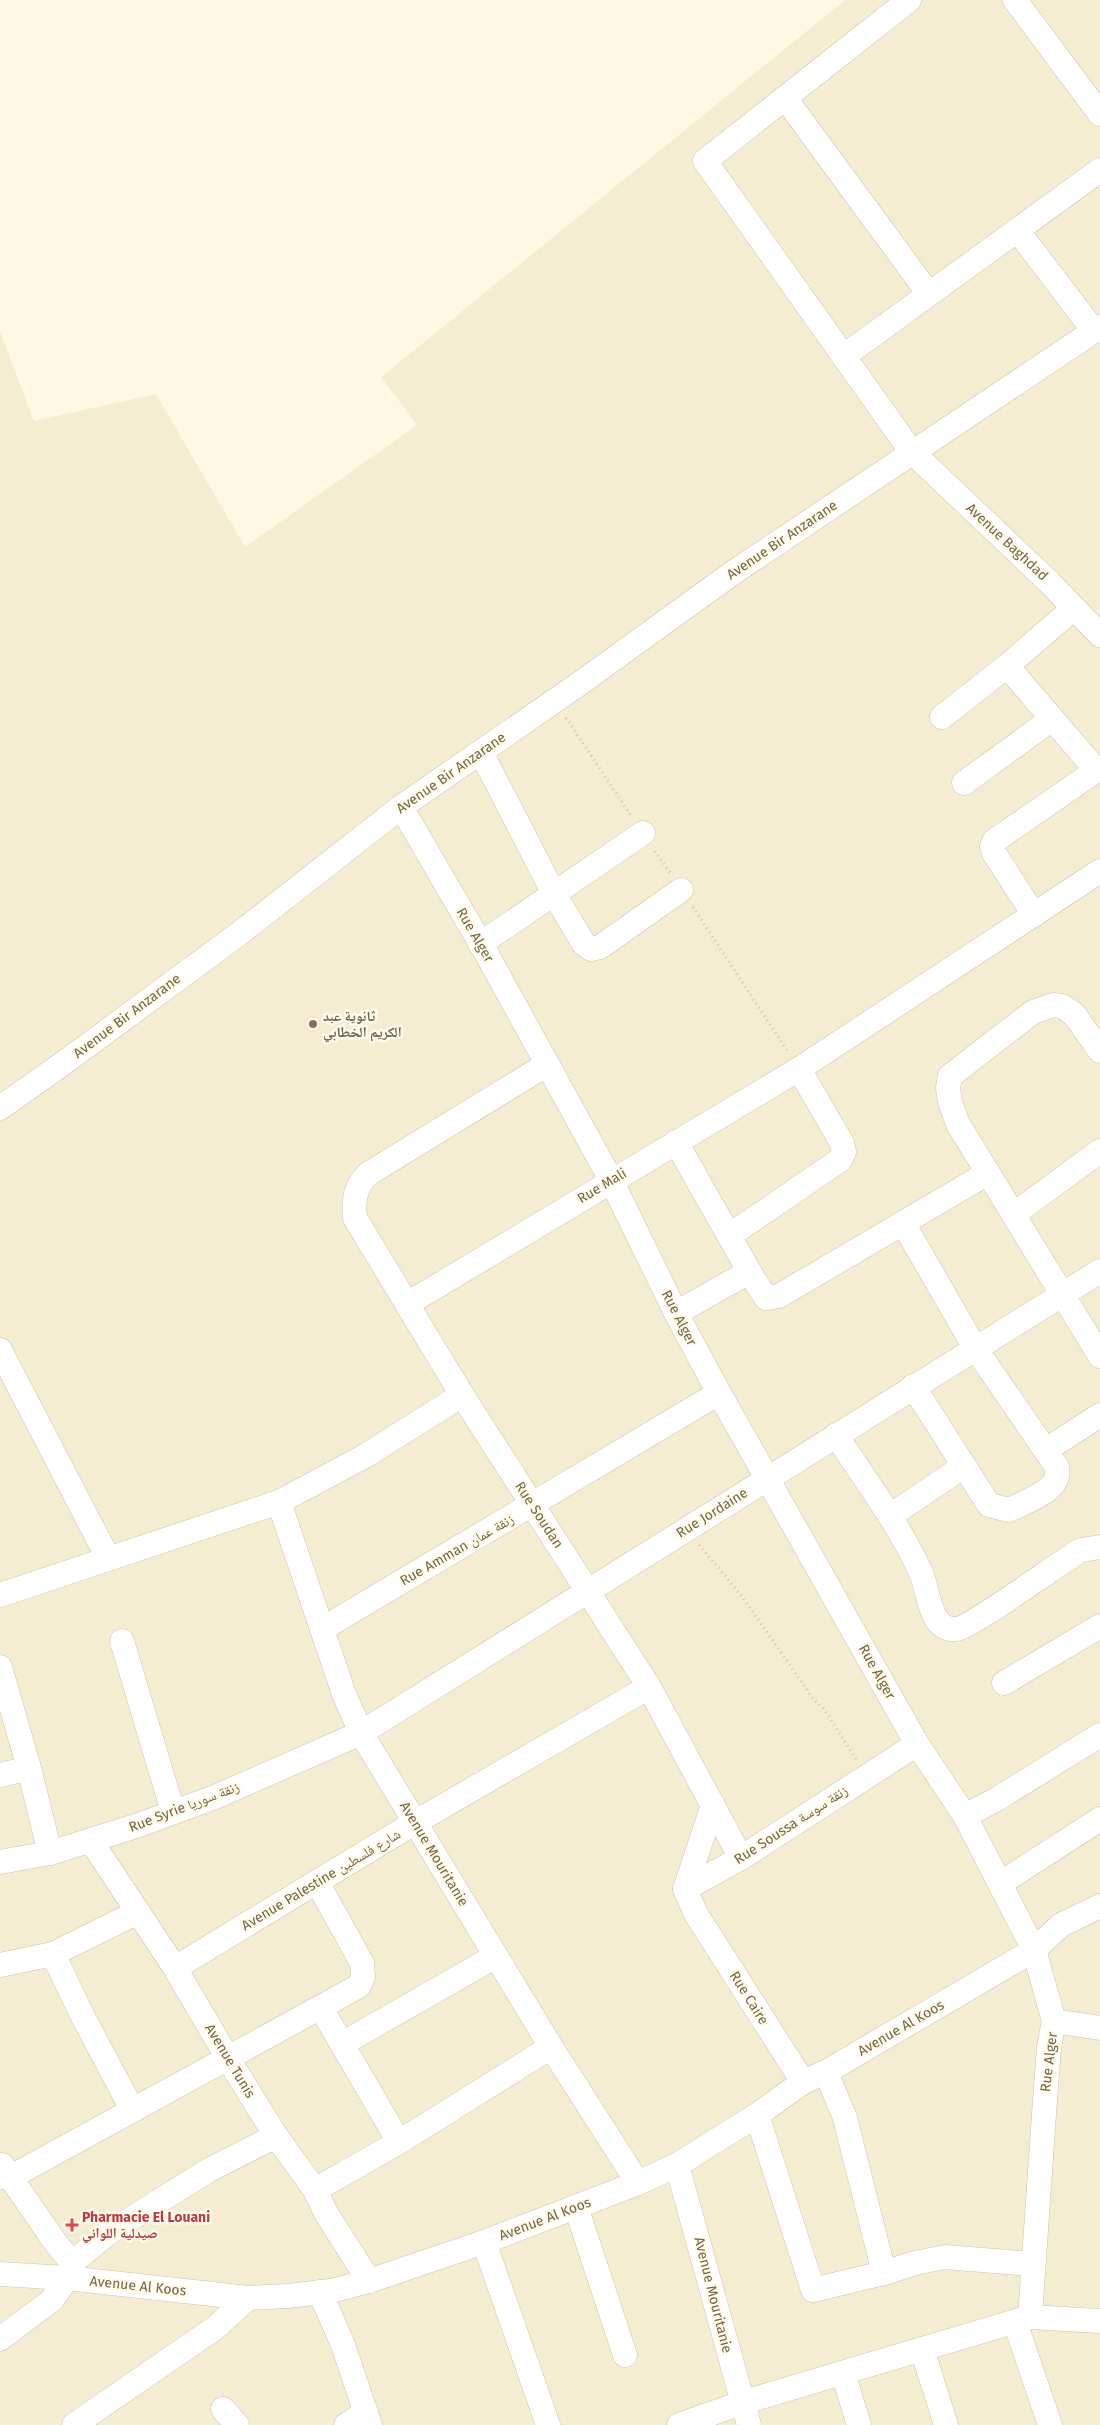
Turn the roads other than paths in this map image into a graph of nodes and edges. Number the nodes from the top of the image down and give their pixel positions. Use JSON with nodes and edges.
{"nodes":[{"id":1,"x":909,"y":0,"type":"edge"},
{"id":2,"x":1015,"y":0,"type":"edge"},
{"id":3,"x":785,"y":98,"type":"junction"},
{"id":4,"x":1100,"y":114,"type":"edge"},
{"id":5,"x":1100,"y":170,"type":"edge"},
{"id":6,"x":1017,"y":230,"type":"junction"},
{"id":7,"x":930,"y":294,"type":"junction"},
{"id":8,"x":1097,"y":329,"type":"edge"},
{"id":9,"x":844,"y":356,"type":"junction"},
{"id":10,"x":911,"y":451,"type":"junction"},
{"id":11,"x":1074,"y":608,"type":"junction"},
{"id":12,"x":1100,"y":635,"type":"edge"},
{"id":13,"x":1006,"y":666,"type":"junction"},
{"id":14,"x":942,"y":717,"type":"dead end"},
{"id":15,"x":1052,"y":719,"type":"junction"},
{"id":16,"x":481,"y":752,"type":"junction"},
{"id":17,"x":1098,"y":769,"type":"edge"},
{"id":18,"x":964,"y":783,"type":"dead end"},
{"id":19,"x":401,"y":807,"type":"junction"},
{"id":20,"x":643,"y":833,"type":"dead end"},
{"id":21,"x":1100,"y":871,"type":"edge"},
{"id":22,"x":681,"y":890,"type":"dead end"},
{"id":23,"x":554,"y":894,"type":"junction"},
{"id":24,"x":1034,"y":915,"type":"junction"},
{"id":25,"x":480,"y":944,"type":"junction"},
{"id":26,"x":1098,"y":1043,"type":"edge"},
{"id":27,"x":546,"y":1065,"type":"junction"},
{"id":28,"x":798,"y":1069,"type":"junction"},
{"id":29,"x":0,"y":1108,"type":"edge"},
{"id":30,"x":676,"y":1142,"type":"junction"},
{"id":31,"x":1100,"y":1152,"type":"edge"},
{"id":32,"x":988,"y":1173,"type":"junction"},
{"id":33,"x":611,"y":1180,"type":"junction"},
{"id":34,"x":1014,"y":1214,"type":"junction"},
{"id":35,"x":903,"y":1223,"type":"junction"},
{"id":36,"x":729,"y":1236,"type":"junction"},
{"id":37,"x":1100,"y":1270,"type":"edge"},
{"id":38,"x":749,"y":1272,"type":"junction"},
{"id":39,"x":1063,"y":1292,"type":"junction"},
{"id":40,"x":407,"y":1304,"type":"junction"},
{"id":41,"x":676,"y":1313,"type":"junction"},
{"id":42,"x":975,"y":1348,"type":"junction"},
{"id":43,"x":0,"y":1350,"type":"edge"},
{"id":44,"x":1100,"y":1356,"type":"edge"},
{"id":45,"x":913,"y":1386,"type":"junction"},
{"id":46,"x":719,"y":1393,"type":"junction"},
{"id":47,"x":462,"y":1395,"type":"junction"},
{"id":48,"x":1100,"y":1415,"type":"edge"},
{"id":49,"x":836,"y":1435,"type":"junction"},
{"id":50,"x":1046,"y":1450,"type":"junction"},
{"id":51,"x":964,"y":1466,"type":"junction"},
{"id":52,"x":768,"y":1477,"type":"junction"},
{"id":53,"x":279,"y":1502,"type":"junction"},
{"id":54,"x":532,"y":1506,"type":"junction"},
{"id":55,"x":890,"y":1516,"type":"junction"},
{"id":56,"x":1100,"y":1547,"type":"edge"},
{"id":57,"x":108,"y":1558,"type":"junction"},
{"id":58,"x":588,"y":1590,"type":"junction"},
{"id":59,"x":0,"y":1595,"type":"edge"},
{"id":60,"x":1100,"y":1626,"type":"edge"},
{"id":61,"x":322,"y":1629,"type":"junction"},
{"id":62,"x":122,"y":1641,"type":"dead end"},
{"id":63,"x":0,"y":1667,"type":"edge"},
{"id":64,"x":1004,"y":1683,"type":"dead end"},
{"id":65,"x":649,"y":1687,"type":"junction"},
{"id":66,"x":361,"y":1733,"type":"junction"},
{"id":67,"x":1100,"y":1735,"type":"edge"},
{"id":68,"x":917,"y":1744,"type":"junction"},
{"id":69,"x":29,"y":1768,"type":"junction"},
{"id":70,"x":0,"y":1775,"type":"edge"},
{"id":71,"x":713,"y":1805,"type":"junction"},
{"id":72,"x":172,"y":1812,"type":"junction"},
{"id":73,"x":965,"y":1816,"type":"junction"},
{"id":74,"x":1100,"y":1819,"type":"edge"},
{"id":75,"x":414,"y":1823,"type":"junction"},
{"id":76,"x":91,"y":1841,"type":"junction"},
{"id":77,"x":50,"y":1853,"type":"junction"},
{"id":78,"x":741,"y":1858,"type":"junction"},
{"id":79,"x":0,"y":1862,"type":"edge"},
{"id":80,"x":317,"y":1882,"type":"junction"},
{"id":81,"x":1001,"y":1884,"type":"junction"},
{"id":82,"x":685,"y":1889,"type":"junction"},
{"id":83,"x":1100,"y":1906,"type":"edge"},
{"id":84,"x":138,"y":1912,"type":"junction"},
{"id":85,"x":1034,"y":1950,"type":"junction"},
{"id":86,"x":53,"y":1954,"type":"junction"},
{"id":87,"x":496,"y":1956,"type":"junction"},
{"id":88,"x":0,"y":1965,"type":"edge"},
{"id":89,"x":175,"y":1968,"type":"junction"},
{"id":90,"x":321,"y":2008,"type":"junction"},
{"id":91,"x":1054,"y":2021,"type":"junction"},
{"id":92,"x":1100,"y":2028,"type":"edge"},
{"id":93,"x":342,"y":2044,"type":"junction"},
{"id":94,"x":551,"y":2047,"type":"junction"},
{"id":95,"x":227,"y":2057,"type":"junction"},
{"id":96,"x":826,"y":2072,"type":"junction"},
{"id":97,"x":802,"y":2082,"type":"junction"},
{"id":98,"x":132,"y":2109,"type":"junction"},
{"id":99,"x":757,"y":2115,"type":"junction"},
{"id":100,"x":276,"y":2136,"type":"junction"},
{"id":101,"x":398,"y":2142,"type":"junction"},
{"id":102,"x":677,"y":2165,"type":"junction"},
{"id":103,"x":4,"y":2172,"type":"edge"},
{"id":104,"x":638,"y":2183,"type":"junction"},
{"id":105,"x":315,"y":2190,"type":"junction"},
{"id":106,"x":576,"y":2207,"type":"junction"},
{"id":107,"x":484,"y":2242,"type":"junction"},
{"id":108,"x":1032,"y":2264,"type":"junction"},
{"id":109,"x":69,"y":2271,"type":"junction"},
{"id":110,"x":884,"y":2273,"type":"junction"},
{"id":111,"x":0,"y":2274,"type":"edge"},
{"id":112,"x":369,"y":2281,"type":"junction"},
{"id":113,"x":320,"y":2292,"type":"junction"},
{"id":114,"x":248,"y":2298,"type":"junction"},
{"id":115,"x":1022,"y":2319,"type":"junction"},
{"id":116,"x":1100,"y":2321,"type":"edge"},
{"id":117,"x":0,"y":2339,"type":"edge"},
{"id":118,"x":922,"y":2349,"type":"junction"},
{"id":119,"x":625,"y":2355,"type":"dead end"},
{"id":120,"x":843,"y":2372,"type":"junction"},
{"id":121,"x":741,"y":2403,"type":"junction"},
{"id":122,"x":368,"y":2419,"type":"edge"},
{"id":123,"x":74,"y":2425,"type":"edge"},
{"id":124,"x":346,"y":2425,"type":"edge"},
{"id":125,"x":548,"y":2425,"type":"edge"},
{"id":126,"x":679,"y":2425,"type":"edge"},
{"id":127,"x":749,"y":2425,"type":"edge"},
{"id":128,"x":859,"y":2425,"type":"edge"},
{"id":129,"x":946,"y":2425,"type":"edge"},
{"id":130,"x":1050,"y":2425,"type":"edge"}],
"edges":[{"from":1,"to":3,"type":"street"},
{"from":2,"to":4,"type":"street"},
{"from":3,"to":7,"type":"street"},
{"from":3,"to":9,"type":"street","name":"Avenue Baghdad"},
{"from":5,"to":6,"type":"street"},
{"from":6,"to":7,"type":"street"},
{"from":6,"to":8,"type":"street"},
{"from":7,"to":9,"type":"street"},
{"from":8,"to":10,"type":"street","name":"Avenue Bir Anzarane"},
{"from":9,"to":10,"type":"street","name":"Avenue Baghdad"},
{"from":10,"to":11,"type":"street","name":"Avenue Baghdad"},
{"from":10,"to":16,"type":"street","name":"Avenue Bir Anzarane"},
{"from":11,"to":12,"type":"street","name":"Avenue Baghdad"},
{"from":11,"to":13,"type":"street"},
{"from":13,"to":14,"type":"street"},
{"from":13,"to":15,"type":"street"},
{"from":15,"to":17,"type":"street"},
{"from":15,"to":18,"type":"street"},
{"from":16,"to":19,"type":"street","name":"Avenue Bir Anzarane"},
{"from":16,"to":23,"type":"street"},
{"from":17,"to":24,"type":"street"},
{"from":19,"to":25,"type":"street","name":"Rue Alger"},
{"from":19,"to":29,"type":"street","name":"Avenue Bir Anzarane"},
{"from":20,"to":23,"type":"street"},
{"from":21,"to":24,"type":"street","name":"Rue Mali"},
{"from":22,"to":23,"type":"street"},
{"from":23,"to":25,"type":"street"},
{"from":24,"to":28,"type":"street","name":"Rue Mali"},
{"from":25,"to":27,"type":"street","name":"Rue Alger"},
{"from":26,"to":32,"type":"street"},
{"from":27,"to":33,"type":"street","name":"Rue Alger"},
{"from":27,"to":40,"type":"street","name":"Rue Soudan"},
{"from":28,"to":30,"type":"street","name":"Rue Mali"},
{"from":28,"to":36,"type":"street"},
{"from":30,"to":33,"type":"street","name":"Rue Mali"},
{"from":30,"to":36,"type":"street"},
{"from":31,"to":34,"type":"street"},
{"from":32,"to":34,"type":"street"},
{"from":32,"to":35,"type":"street"},
{"from":33,"to":40,"type":"street","name":"Rue Mali"},
{"from":33,"to":41,"type":"street","name":"Rue Alger"},
{"from":34,"to":39,"type":"street"},
{"from":35,"to":38,"type":"street"},
{"from":35,"to":42,"type":"street"},
{"from":36,"to":38,"type":"street"},
{"from":37,"to":39,"type":"street","name":"Rue Jordaine"},
{"from":38,"to":41,"type":"street"},
{"from":39,"to":42,"type":"street","name":"Rue Jordaine"},
{"from":39,"to":44,"type":"street"},
{"from":40,"to":47,"type":"street","name":"Rue Soudan"},
{"from":41,"to":46,"type":"street","name":"Rue Alger"},
{"from":42,"to":45,"type":"street","name":"Rue Jordaine"},
{"from":42,"to":50,"type":"street"},
{"from":43,"to":57,"type":"street"},
{"from":45,"to":49,"type":"street","name":"Rue Jordaine"},
{"from":45,"to":51,"type":"street"},
{"from":46,"to":52,"type":"street","name":"Rue Alger"},
{"from":46,"to":54,"type":"street","name":"Rue Amman زنقة عمان"},
{"from":47,"to":53,"type":"street"},
{"from":47,"to":54,"type":"street","name":"Rue Soudan"},
{"from":48,"to":50,"type":"street"},
{"from":49,"to":52,"type":"street","name":"Rue Jordaine"},
{"from":49,"to":55,"type":"street"},
{"from":50,"to":51,"type":"street"},
{"from":51,"to":55,"type":"street"},
{"from":52,"to":58,"type":"street","name":"Rue Jordaine"},
{"from":52,"to":68,"type":"street","name":"Rue Alger"},
{"from":53,"to":57,"type":"street"},
{"from":53,"to":61,"type":"street","name":"Avenue Mouritanie"},
{"from":54,"to":58,"type":"street","name":"Rue Soudan"},
{"from":54,"to":61,"type":"street","name":"Rue Amman زنقة عمان"},
{"from":55,"to":56,"type":"street"},
{"from":57,"to":59,"type":"street"},
{"from":58,"to":65,"type":"street","name":"Rue Soudan"},
{"from":58,"to":66,"type":"street","name":"Rue Jordaine"},
{"from":60,"to":64,"type":"street"},
{"from":61,"to":66,"type":"street","name":"Avenue Mouritanie"},
{"from":62,"to":72,"type":"street"},
{"from":63,"to":69,"type":"street"},
{"from":65,"to":71,"type":"street","name":"Rue Soudan"},
{"from":65,"to":75,"type":"street","name":"Avenue Palestine شارع فلسطين"},
{"from":66,"to":72,"type":"street","name":"Rue Syrie زنقة سوريا"},
{"from":66,"to":75,"type":"street","name":"Avenue Mouritanie"},
{"from":67,"to":73,"type":"street"},
{"from":68,"to":73,"type":"street","name":"Rue Alger"},
{"from":68,"to":78,"type":"street","name":"Rue Soussa زنقة سوسة"},
{"from":69,"to":70,"type":"street"},
{"from":69,"to":77,"type":"street"},
{"from":71,"to":78,"type":"street","name":"Rue Soudan"},
{"from":71,"to":82,"type":"street"},
{"from":72,"to":76,"type":"street","name":"Rue Syrie زنقة سوريا"},
{"from":73,"to":81,"type":"street","name":"Rue Alger"},
{"from":74,"to":81,"type":"street"},
{"from":75,"to":80,"type":"street","name":"Avenue Palestine شارع فلسطين"},
{"from":75,"to":87,"type":"street","name":"Avenue Mouritanie"},
{"from":76,"to":77,"type":"street","name":"Rue Syrie زنقة سوريا"},
{"from":76,"to":84,"type":"street","name":"Avenue Tunis"},
{"from":77,"to":79,"type":"street","name":"Rue Syrie زنقة سوريا"},
{"from":78,"to":82,"type":"street","name":"Rue Soussa زنقة سوسة"},
{"from":80,"to":89,"type":"street","name":"Avenue Palestine شارع فلسطين"},
{"from":80,"to":90,"type":"street"},
{"from":81,"to":85,"type":"street","name":"Rue Alger"},
{"from":82,"to":97,"type":"street","name":"Rue Caire"},
{"from":83,"to":85,"type":"street","name":"Avenue Al Koos"},
{"from":84,"to":86,"type":"street"},
{"from":84,"to":89,"type":"street","name":"Avenue Tunis"},
{"from":85,"to":91,"type":"street","name":"Rue Alger"},
{"from":85,"to":96,"type":"street","name":"Avenue Al Koos"},
{"from":86,"to":88,"type":"street"},
{"from":86,"to":98,"type":"street"},
{"from":87,"to":93,"type":"street"},
{"from":87,"to":94,"type":"street","name":"Avenue Mouritanie"},
{"from":89,"to":95,"type":"street","name":"Avenue Tunis"},
{"from":90,"to":93,"type":"street"},
{"from":90,"to":95,"type":"street"},
{"from":91,"to":92,"type":"street"},
{"from":91,"to":108,"type":"street","name":"Rue Alger"},
{"from":93,"to":101,"type":"street"},
{"from":94,"to":101,"type":"street"},
{"from":94,"to":104,"type":"street","name":"Avenue Mouritanie"},
{"from":95,"to":98,"type":"street"},
{"from":95,"to":100,"type":"street","name":"Avenue Tunis"},
{"from":96,"to":97,"type":"street","name":"Avenue Al Koos"},
{"from":96,"to":110,"type":"street"},
{"from":97,"to":99,"type":"street","name":"Avenue Al Koos"},
{"from":98,"to":103,"type":"street"},
{"from":99,"to":102,"type":"street","name":"Avenue Al Koos"},
{"from":99,"to":110,"type":"street"},
{"from":100,"to":105,"type":"street","name":"Avenue Tunis"},
{"from":100,"to":109,"type":"street"},
{"from":101,"to":105,"type":"street"},
{"from":102,"to":104,"type":"street","name":"Avenue Al Koos"},
{"from":102,"to":121,"type":"street","name":"Avenue Mouritanie"},
{"from":103,"to":109,"type":"street"},
{"from":104,"to":106,"type":"street","name":"Avenue Al Koos"},
{"from":105,"to":112,"type":"street","name":"Avenue Tunis"},
{"from":106,"to":107,"type":"street","name":"Avenue Al Koos"},
{"from":106,"to":119,"type":"street"},
{"from":107,"to":112,"type":"street","name":"Avenue Al Koos"},
{"from":107,"to":125,"type":"street"},
{"from":108,"to":110,"type":"street"},
{"from":108,"to":115,"type":"street","name":"Rue Alger"},
{"from":109,"to":111,"type":"street","name":"Avenue Al Koos"},
{"from":109,"to":114,"type":"street","name":"Avenue Al Koos"},
{"from":109,"to":117,"type":"street"},
{"from":112,"to":113,"type":"street","name":"Avenue Al Koos"},
{"from":113,"to":114,"type":"street","name":"Avenue Al Koos"},
{"from":113,"to":122,"type":"street"},
{"from":114,"to":123,"type":"street"},
{"from":115,"to":116,"type":"street"},
{"from":115,"to":118,"type":"street"},
{"from":115,"to":130,"type":"street"},
{"from":118,"to":120,"type":"street"},
{"from":118,"to":129,"type":"street"},
{"from":120,"to":121,"type":"street"},
{"from":120,"to":128,"type":"street"},
{"from":121,"to":126,"type":"street"},
{"from":121,"to":127,"type":"street","name":"Avenue Mouritanie"},
{"from":122,"to":124,"type":"street"}]}
